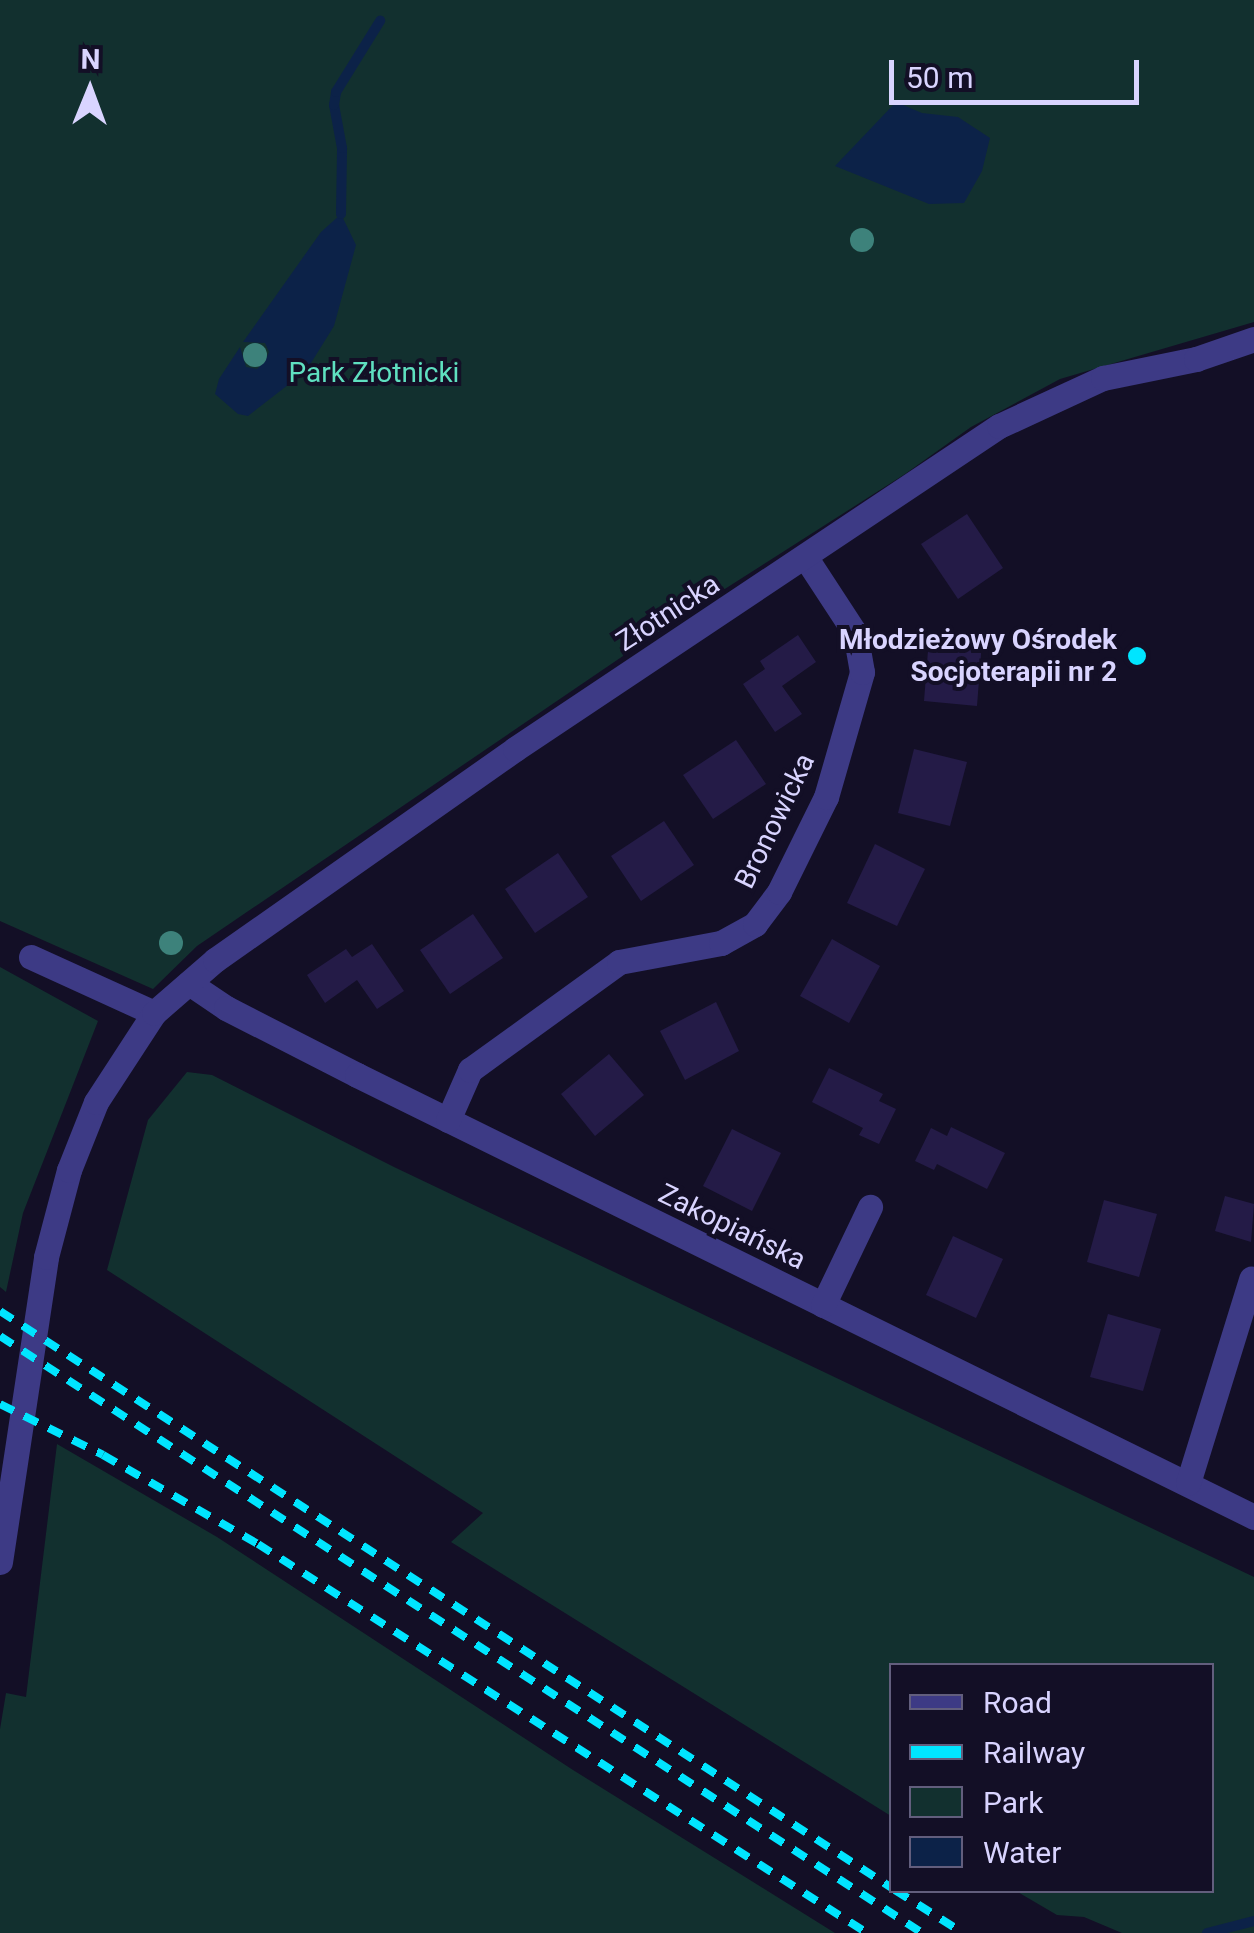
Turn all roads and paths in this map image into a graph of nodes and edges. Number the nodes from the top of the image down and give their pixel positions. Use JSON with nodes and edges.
{"nodes":[{"id":1,"x":1254,"y":339,"type":"edge"},
{"id":2,"x":806,"y":558,"type":"junction"},
{"id":3,"x":31,"y":957,"type":"dead end"},
{"id":4,"x":188,"y":983,"type":"junction"},
{"id":5,"x":154,"y":1013,"type":"junction"},
{"id":6,"x":448,"y":1120,"type":"junction"},
{"id":7,"x":870,"y":1207,"type":"dead end"},
{"id":8,"x":1251,"y":1279,"type":"dead end"},
{"id":9,"x":824,"y":1305,"type":"junction"},
{"id":10,"x":1188,"y":1483,"type":"junction"},
{"id":11,"x":1254,"y":1517,"type":"edge"},
{"id":12,"x":0,"y":1562,"type":"edge"}],
"edges":[{"from":1,"to":2,"type":"street","name":"Złotnicka"},
{"from":2,"to":4,"type":"street","name":"Złotnicka"},
{"from":2,"to":6,"type":"street","name":"Bronowicka"},
{"from":3,"to":5,"type":"street"},
{"from":4,"to":5,"type":"street","name":"Złotnicka"},
{"from":4,"to":6,"type":"street","name":"Zakopiańska"},
{"from":5,"to":12,"type":"street","name":"Złotnicka"},
{"from":6,"to":9,"type":"street","name":"Zakopiańska"},
{"from":7,"to":9,"type":"street"},
{"from":8,"to":10,"type":"street"},
{"from":9,"to":10,"type":"street","name":"Zakopiańska"},
{"from":10,"to":11,"type":"street","name":"Zakopiańska"}]}
